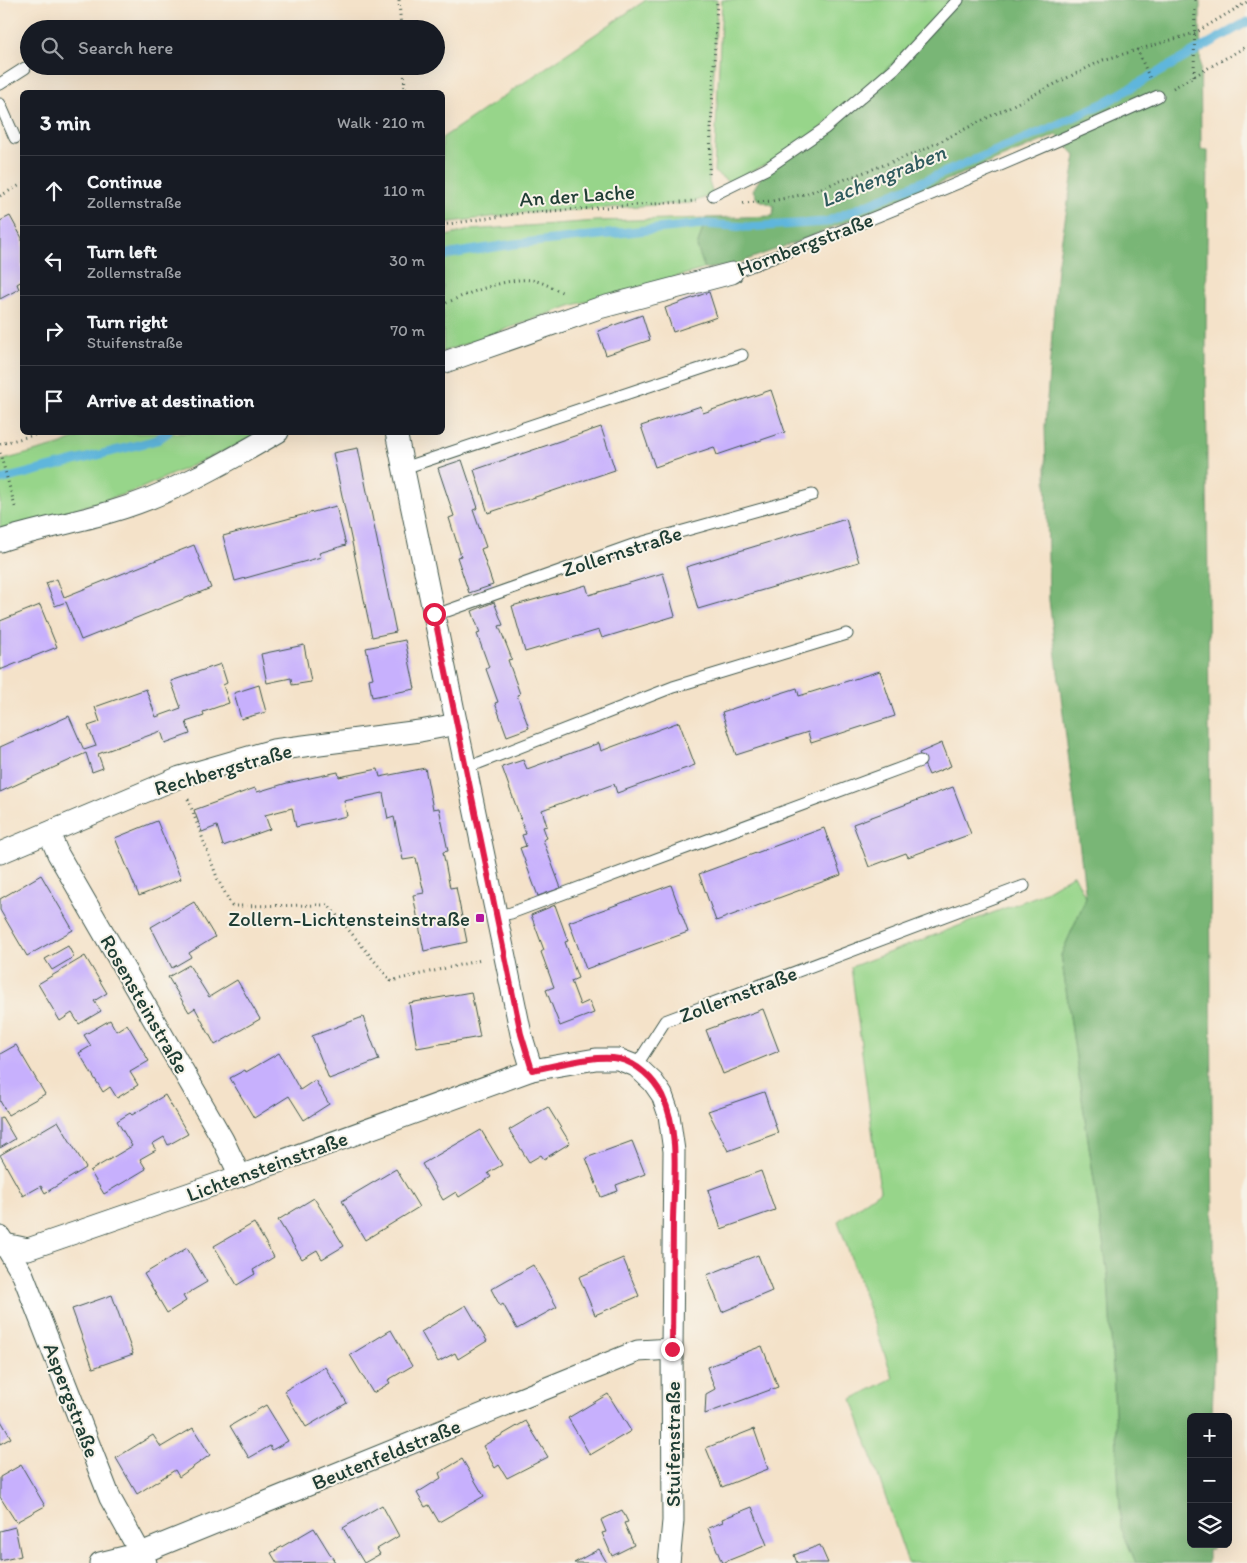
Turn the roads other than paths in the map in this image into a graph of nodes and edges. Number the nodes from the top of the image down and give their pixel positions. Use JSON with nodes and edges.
{"nodes":[{"id":1,"x":958,"y":0,"type":"edge"},
{"id":2,"x":20,"y":71,"type":"edge"},
{"id":3,"x":0,"y":84,"type":"edge"},
{"id":4,"x":1156,"y":91,"type":"road end"},
{"id":5,"x":0,"y":104,"type":"edge"},
{"id":6,"x":15,"y":138,"type":"dead end"},
{"id":7,"x":713,"y":195,"type":"road end"},
{"id":8,"x":732,"y":272,"type":"joint"},
{"id":9,"x":742,"y":355,"type":"dead end"},
{"id":10,"x":445,"y":362,"type":"edge"},
{"id":11,"x":273,"y":435,"type":"edge"},
{"id":12,"x":397,"y":435,"type":"edge"},
{"id":13,"x":404,"y":468,"type":"junction"},
{"id":14,"x":812,"y":495,"type":"dead end"},
{"id":15,"x":0,"y":541,"type":"edge"},
{"id":16,"x":434,"y":614,"type":"junction"},
{"id":17,"x":847,"y":634,"type":"dead end"},
{"id":18,"x":457,"y":724,"type":"junction"},
{"id":19,"x":920,"y":761,"type":"dead end"},
{"id":20,"x":465,"y":766,"type":"junction"},
{"id":21,"x":49,"y":833,"type":"junction"},
{"id":22,"x":0,"y":853,"type":"edge"},
{"id":23,"x":1024,"y":886,"type":"dead end"},
{"id":24,"x":496,"y":916,"type":"junction"},
{"id":25,"x":636,"y":1066,"type":"junction"},
{"id":26,"x":532,"y":1070,"type":"junction"},
{"id":27,"x":240,"y":1176,"type":"junction"},
{"id":28,"x":2,"y":1241,"type":"edge"},
{"id":29,"x":672,"y":1349,"type":"junction"},
{"id":30,"x":143,"y":1558,"type":"edge"},
{"id":31,"x":100,"y":1563,"type":"edge"},
{"id":32,"x":669,"y":1563,"type":"edge"}],
"edges":[{"from":1,"to":7,"type":"lane"},
{"from":2,"to":3,"type":"lane"},
{"from":4,"to":8,"type":"lane","name":"Hornbergstraße"},
{"from":5,"to":6,"type":"lane"},
{"from":8,"to":10,"type":"street","name":"Hornbergstraße"},
{"from":9,"to":13,"type":"lane"},
{"from":11,"to":15,"type":"street"},
{"from":12,"to":13,"type":"street"},
{"from":13,"to":16,"type":"street"},
{"from":14,"to":16,"type":"lane","name":"Zollernstraße"},
{"from":16,"to":18,"type":"street"},
{"from":17,"to":20,"type":"lane"},
{"from":18,"to":20,"type":"street"},
{"from":18,"to":21,"type":"street","name":"Rechbergstraße"},
{"from":19,"to":24,"type":"lane"},
{"from":20,"to":24,"type":"street"},
{"from":21,"to":22,"type":"street","name":"Rechbergstraße"},
{"from":21,"to":27,"type":"street","name":"Rosensteinstraße"},
{"from":23,"to":25,"type":"lane","name":"Zollernstraße"},
{"from":24,"to":26,"type":"street"},
{"from":25,"to":26,"type":"street"},
{"from":25,"to":29,"type":"street","name":"Stuifenstraße"},
{"from":26,"to":27,"type":"street","name":"Lichtensteinstraße"},
{"from":27,"to":28,"type":"street","name":"Lichtensteinstraße"},
{"from":28,"to":30,"type":"street","name":"Aspergstraße"},
{"from":29,"to":30,"type":"street","name":"Beutenfeldstraße"},
{"from":29,"to":32,"type":"street","name":"Stuifenstraße"},
{"from":30,"to":31,"type":"street","name":"Beutenfeldstraße"}]}
